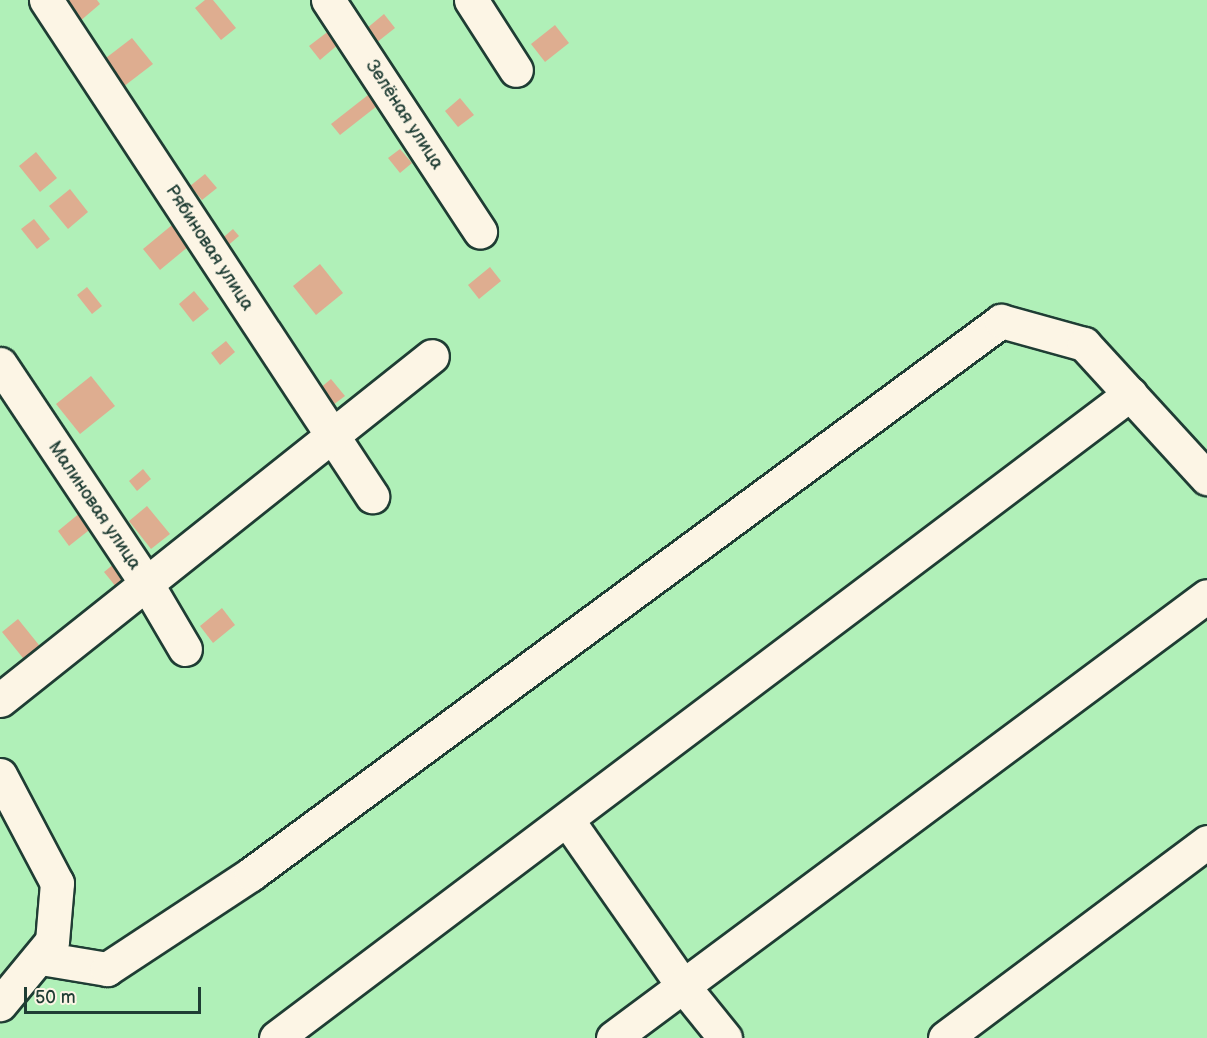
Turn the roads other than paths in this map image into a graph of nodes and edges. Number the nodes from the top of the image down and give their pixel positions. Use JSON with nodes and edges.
{"nodes":[{"id":1,"x":46,"y":0,"type":"edge"},
{"id":2,"x":328,"y":0,"type":"edge"},
{"id":3,"x":471,"y":0,"type":"edge"},
{"id":4,"x":516,"y":70,"type":"dead end"},
{"id":5,"x":480,"y":231,"type":"dead end"},
{"id":6,"x":432,"y":356,"type":"dead end"},
{"id":7,"x":0,"y":364,"type":"edge"},
{"id":8,"x":1130,"y":394,"type":"junction"},
{"id":9,"x":332,"y":434,"type":"junction"},
{"id":10,"x":1207,"y":478,"type":"edge"},
{"id":11,"x":372,"y":496,"type":"dead end"},
{"id":12,"x":148,"y":586,"type":"junction"},
{"id":13,"x":1207,"y":596,"type":"edge"},
{"id":14,"x":185,"y":649,"type":"dead end"},
{"id":15,"x":0,"y":700,"type":"edge"},
{"id":16,"x":0,"y":775,"type":"edge"},
{"id":17,"x":568,"y":821,"type":"junction"},
{"id":18,"x":1207,"y":842,"type":"edge"},
{"id":19,"x":41,"y":958,"type":"junction"},
{"id":20,"x":683,"y":986,"type":"junction"},
{"id":21,"x":0,"y":1004,"type":"edge"},
{"id":22,"x":276,"y":1038,"type":"edge"},
{"id":23,"x":613,"y":1038,"type":"edge"},
{"id":24,"x":725,"y":1038,"type":"edge"},
{"id":25,"x":945,"y":1038,"type":"edge"}],
"edges":[{"from":1,"to":9,"type":"lane","name":"Рябиновая улица"},
{"from":2,"to":5,"type":"lane","name":"Зелёная улица"},
{"from":3,"to":4,"type":"lane"},
{"from":6,"to":9,"type":"lane"},
{"from":7,"to":12,"type":"lane","name":"Малиновая улица"},
{"from":8,"to":10,"type":"lane"},
{"from":8,"to":17,"type":"lane"},
{"from":8,"to":19,"type":"lane"},
{"from":9,"to":11,"type":"lane","name":"Рябиновая улица"},
{"from":9,"to":12,"type":"lane"},
{"from":12,"to":14,"type":"lane","name":"Малиновая улица"},
{"from":12,"to":15,"type":"lane"},
{"from":13,"to":20,"type":"lane"},
{"from":16,"to":19,"type":"lane"},
{"from":17,"to":20,"type":"lane"},
{"from":17,"to":22,"type":"lane"},
{"from":18,"to":25,"type":"lane"},
{"from":19,"to":21,"type":"lane"},
{"from":20,"to":23,"type":"lane"},
{"from":20,"to":24,"type":"lane"}]}
